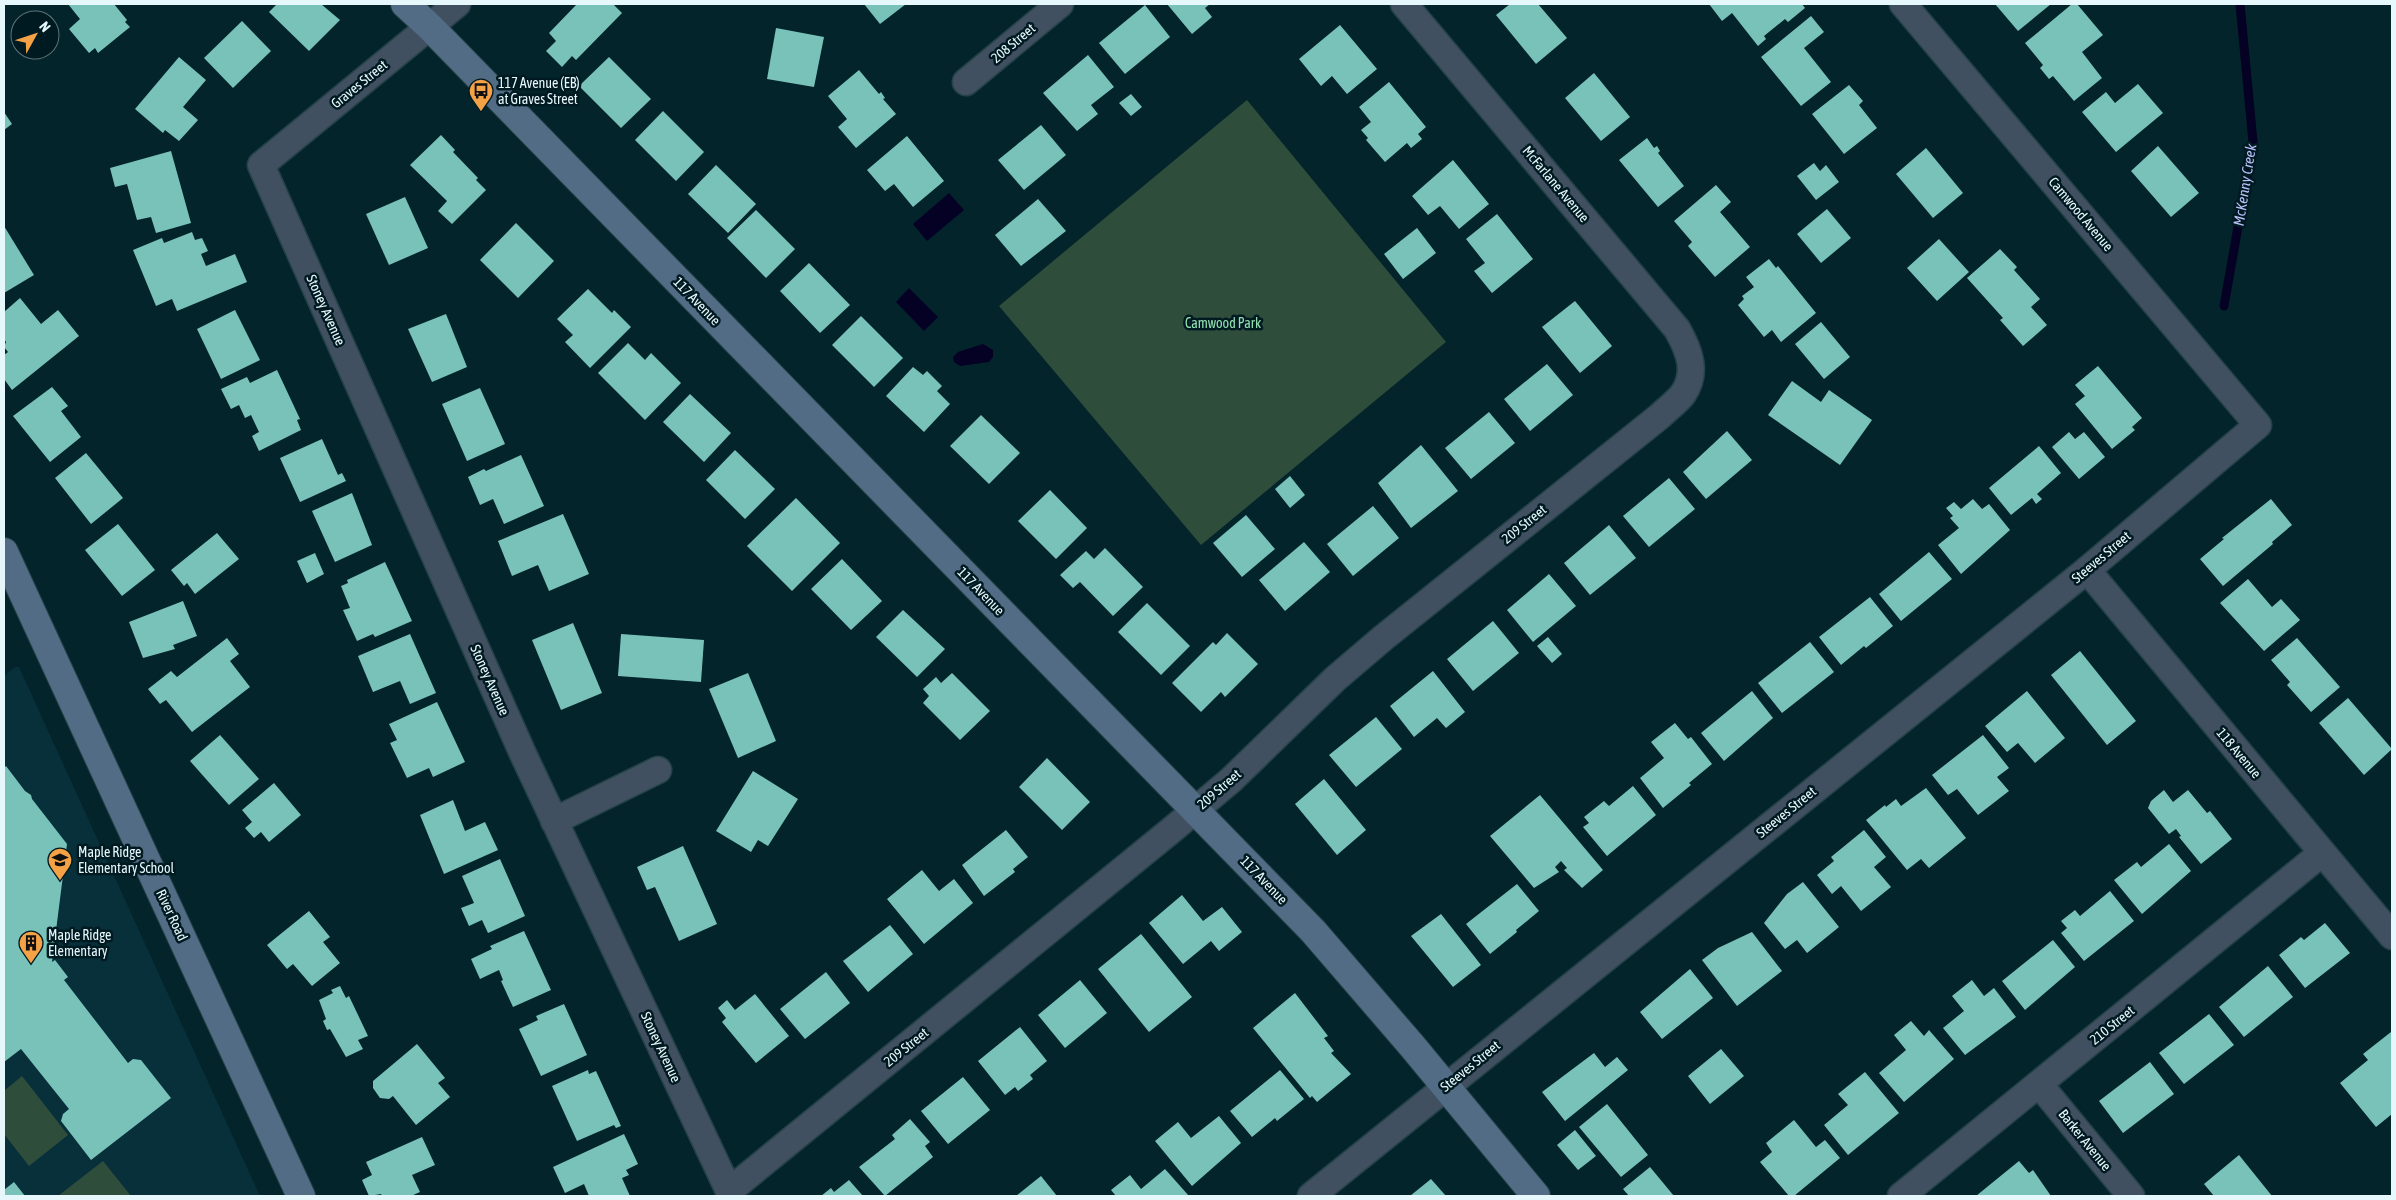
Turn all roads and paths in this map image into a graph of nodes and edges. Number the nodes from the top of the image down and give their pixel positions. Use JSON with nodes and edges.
{"nodes":[{"id":1,"x":405,"y":4,"type":"edge"},
{"id":2,"x":457,"y":4,"type":"edge"},
{"id":3,"x":1060,"y":4,"type":"edge"},
{"id":4,"x":1404,"y":4,"type":"edge"},
{"id":5,"x":1903,"y":4,"type":"edge"},
{"id":6,"x":430,"y":27,"type":"junction"},
{"id":7,"x":966,"y":82,"type":"dead end"},
{"id":8,"x":261,"y":164,"type":"joint"},
{"id":9,"x":1692,"y":372,"type":"joint"},
{"id":10,"x":2258,"y":425,"type":"joint"},
{"id":11,"x":4,"y":552,"type":"edge"},
{"id":12,"x":2087,"y":570,"type":"junction"},
{"id":13,"x":658,"y":770,"type":"dead end"},
{"id":14,"x":1195,"y":810,"type":"junction"},
{"id":15,"x":554,"y":821,"type":"junction"},
{"id":16,"x":2322,"y":853,"type":"junction"},
{"id":17,"x":2392,"y":936,"type":"edge"},
{"id":18,"x":2039,"y":1084,"type":"junction"},
{"id":19,"x":1446,"y":1086,"type":"junction"},
{"id":20,"x":729,"y":1191,"type":"joint"},
{"id":21,"x":301,"y":1196,"type":"edge"},
{"id":22,"x":1311,"y":1196,"type":"edge"},
{"id":23,"x":1536,"y":1196,"type":"edge"},
{"id":24,"x":1901,"y":1196,"type":"edge"},
{"id":25,"x":2131,"y":1196,"type":"edge"}],
"edges":[{"from":1,"to":6,"type":"street","name":"117 Avenue"},
{"from":2,"to":6,"type":"street","name":"Graves Street"},
{"from":3,"to":7,"type":"street","name":"208 Street"},
{"from":4,"to":9,"type":"street","name":"McFarlane Avenue"},
{"from":5,"to":10,"type":"street","name":"Camwood Avenue"},
{"from":6,"to":8,"type":"street","name":"Graves Street"},
{"from":6,"to":14,"type":"street","name":"117 Avenue"},
{"from":8,"to":15,"type":"street","name":"Stoney Avenue"},
{"from":9,"to":14,"type":"street","name":"209 Street"},
{"from":10,"to":12,"type":"street","name":"Steeves Street"},
{"from":11,"to":21,"type":"street","name":"River Road"},
{"from":12,"to":16,"type":"street","name":"118 Avenue"},
{"from":12,"to":19,"type":"street","name":"Steeves Street"},
{"from":13,"to":15,"type":"street"},
{"from":14,"to":19,"type":"street","name":"117 Avenue"},
{"from":14,"to":20,"type":"street","name":"209 Street"},
{"from":15,"to":20,"type":"street","name":"Stoney Avenue"},
{"from":16,"to":17,"type":"street","name":"118 Avenue"},
{"from":16,"to":18,"type":"street","name":"210 Street"},
{"from":18,"to":24,"type":"street","name":"210 Street"},
{"from":18,"to":25,"type":"street","name":"Barker Avenue"},
{"from":19,"to":22,"type":"street","name":"Steeves Street"},
{"from":19,"to":23,"type":"street","name":"117 Avenue"}]}
